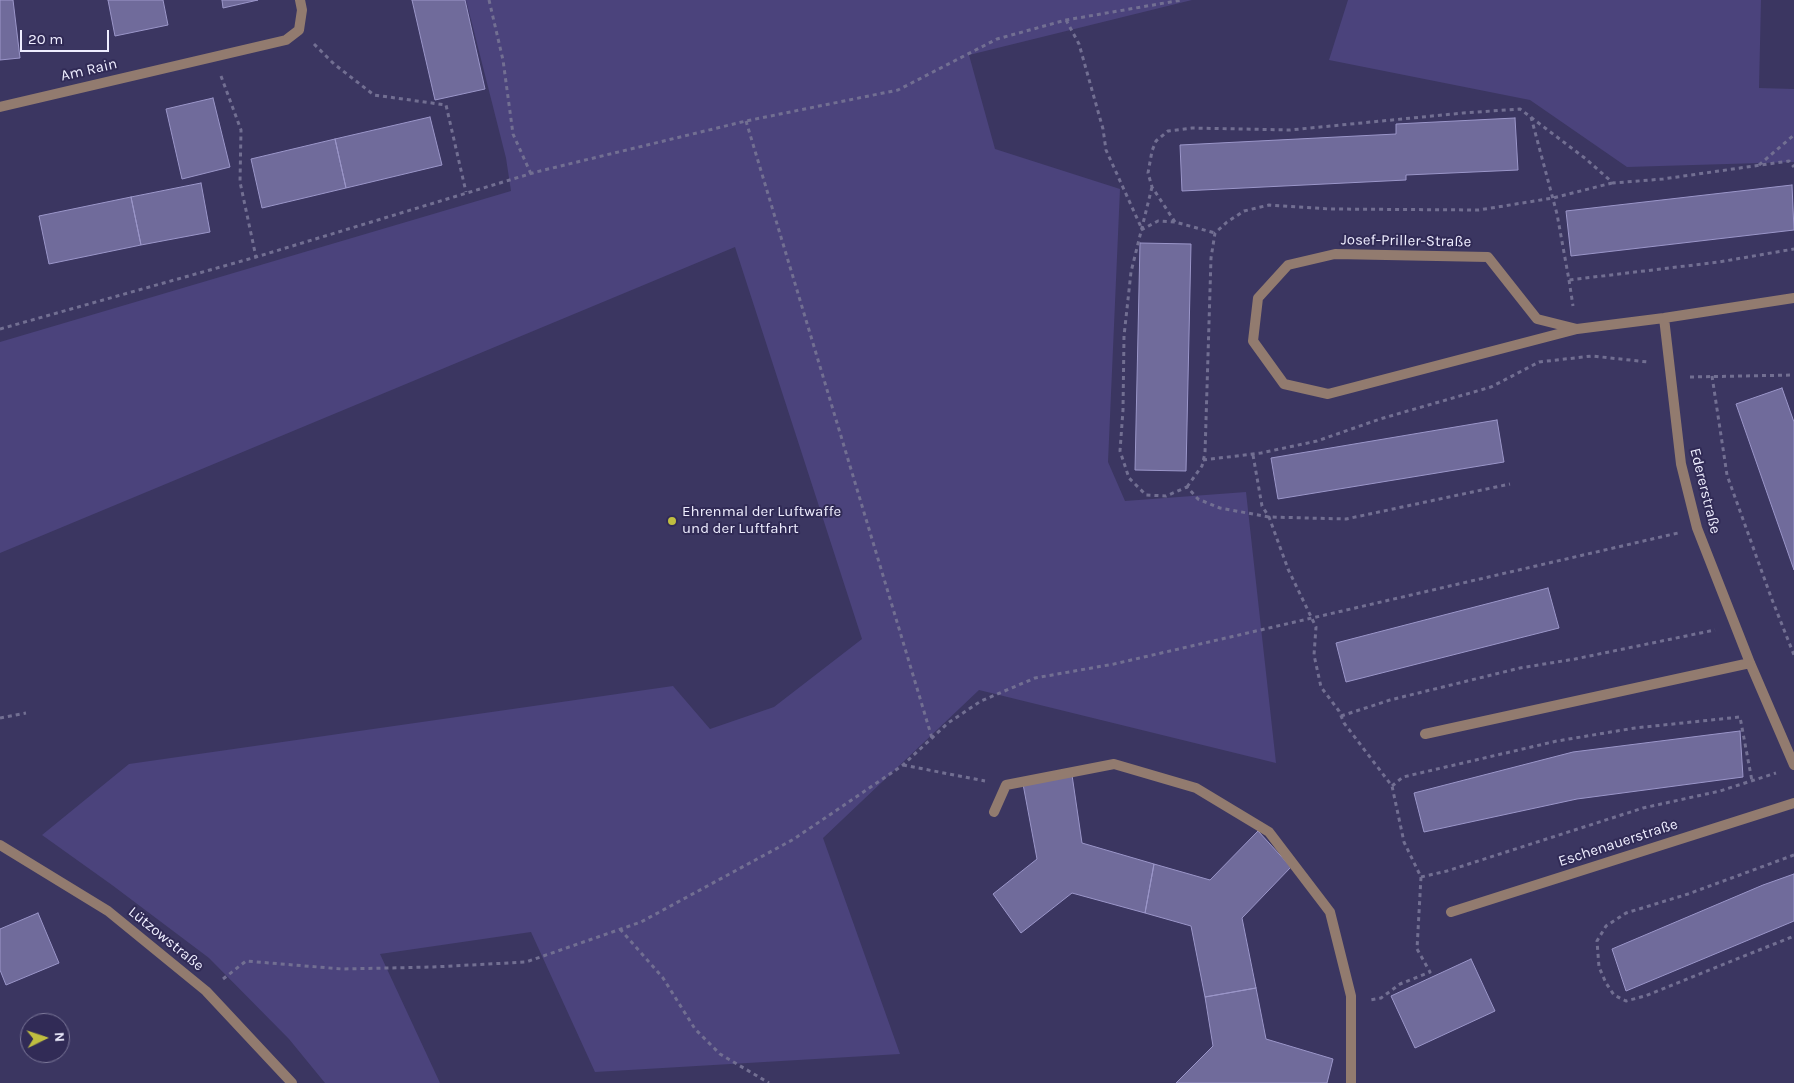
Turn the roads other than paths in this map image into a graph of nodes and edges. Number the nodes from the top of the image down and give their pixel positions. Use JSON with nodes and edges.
{"nodes":[{"id":1,"x":300,"y":0,"type":"edge"},
{"id":2,"x":0,"y":106,"type":"edge"},
{"id":3,"x":1794,"y":298,"type":"edge"},
{"id":4,"x":1664,"y":318,"type":"junction"},
{"id":5,"x":1577,"y":329,"type":"junction"},
{"id":6,"x":1750,"y":663,"type":"junction"},
{"id":7,"x":1425,"y":734,"type":"dead end"},
{"id":8,"x":1790,"y":768,"type":"edge"},
{"id":9,"x":1794,"y":803,"type":"edge"},
{"id":10,"x":994,"y":812,"type":"dead end"},
{"id":11,"x":0,"y":845,"type":"edge"},
{"id":12,"x":1451,"y":912,"type":"dead end"},
{"id":13,"x":292,"y":1083,"type":"edge"},
{"id":14,"x":1351,"y":1083,"type":"edge"}],
"edges":[{"from":1,"to":2,"type":"street","name":"Am Rain"},
{"from":3,"to":4,"type":"street","name":"Josef-Priller-Straße"},
{"from":4,"to":5,"type":"street","name":"Josef-Priller-Straße"},
{"from":4,"to":6,"type":"street","name":"Edererstraße"},
{"from":5,"to":5,"type":"street","name":"Josef-Priller-Straße"},
{"from":6,"to":7,"type":"street"},
{"from":6,"to":8,"type":"street","name":"Edererstraße"},
{"from":9,"to":12,"type":"street","name":"Eschenauerstraße"},
{"from":10,"to":14,"type":"street"},
{"from":11,"to":13,"type":"street","name":"Lützowstraße"}]}
